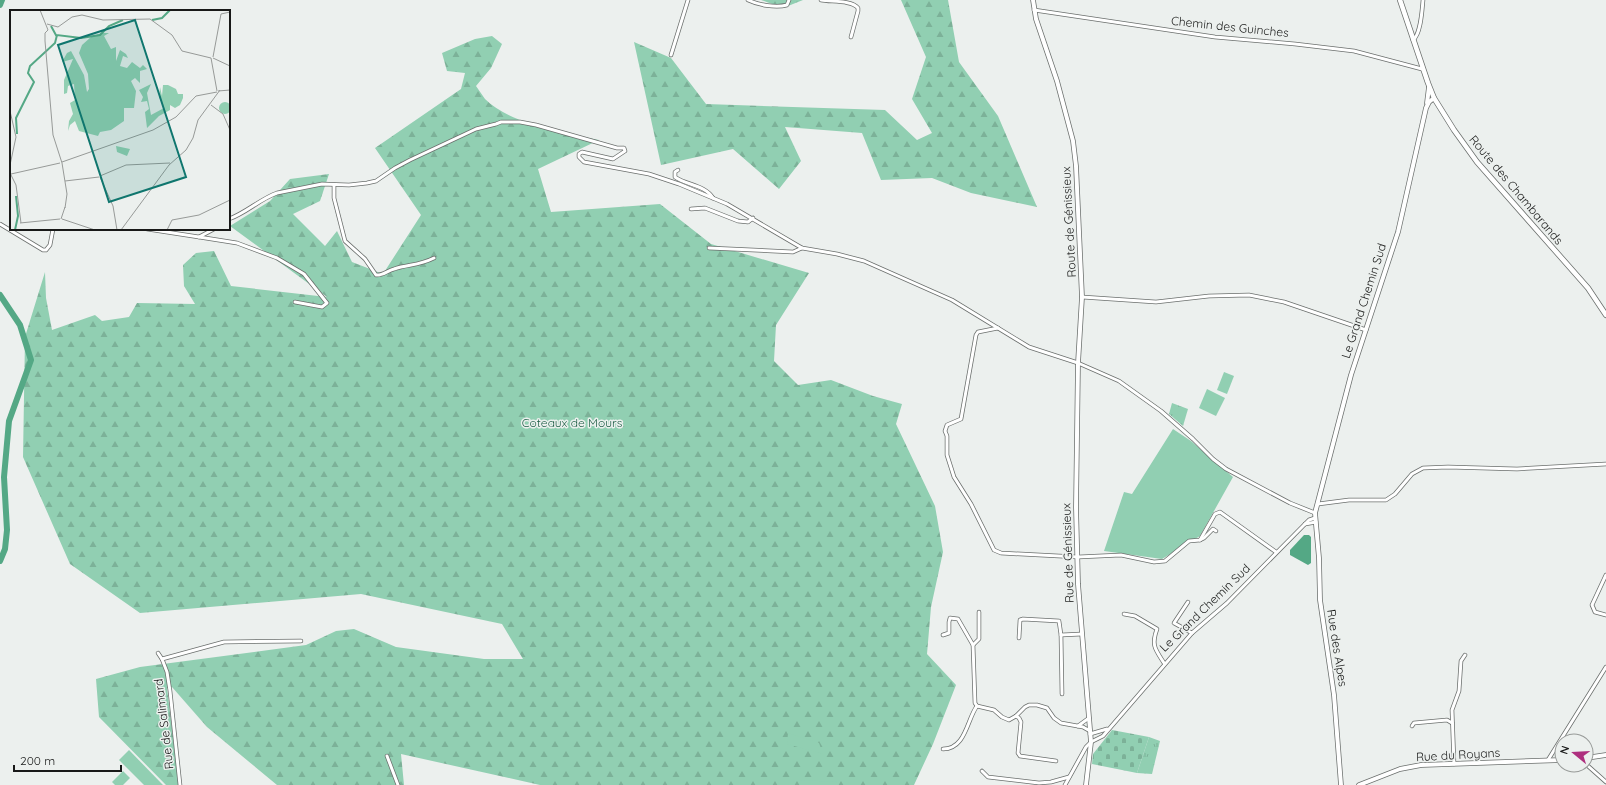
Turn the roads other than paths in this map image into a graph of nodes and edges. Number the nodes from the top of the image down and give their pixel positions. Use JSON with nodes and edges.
{"nodes":[{"id":1,"x":688,"y":0,"type":"edge"},
{"id":2,"x":748,"y":0,"type":"edge"},
{"id":3,"x":790,"y":0,"type":"edge"},
{"id":4,"x":821,"y":0,"type":"edge"},
{"id":5,"x":1033,"y":0,"type":"edge"},
{"id":6,"x":1400,"y":0,"type":"edge"},
{"id":7,"x":1423,"y":0,"type":"edge"},
{"id":8,"x":1034,"y":10,"type":"junction"},
{"id":9,"x":851,"y":38,"type":"dead end"},
{"id":10,"x":1413,"y":40,"type":"junction"},
{"id":11,"x":671,"y":55,"type":"dead end"},
{"id":12,"x":1422,"y":69,"type":"junction"},
{"id":13,"x":1430,"y":87,"type":"junction"},
{"id":14,"x":1434,"y":98,"type":"junction"},
{"id":15,"x":1426,"y":108,"type":"junction"},
{"id":16,"x":678,"y":170,"type":"dead end"},
{"id":17,"x":334,"y":185,"type":"junction"},
{"id":18,"x":713,"y":198,"type":"junction"},
{"id":19,"x":691,"y":209,"type":"dead end"},
{"id":20,"x":753,"y":218,"type":"junction"},
{"id":21,"x":230,"y":219,"type":"edge"},
{"id":22,"x":0,"y":224,"type":"edge"},
{"id":23,"x":52,"y":230,"type":"edge"},
{"id":24,"x":154,"y":230,"type":"edge"},
{"id":25,"x":212,"y":230,"type":"edge"},
{"id":26,"x":199,"y":237,"type":"junction"},
{"id":27,"x":709,"y":248,"type":"dead end"},
{"id":28,"x":802,"y":248,"type":"junction"},
{"id":29,"x":434,"y":258,"type":"dead end"},
{"id":30,"x":1082,"y":297,"type":"junction"},
{"id":31,"x":295,"y":302,"type":"dead end"},
{"id":32,"x":1606,"y":315,"type":"edge"},
{"id":33,"x":998,"y":328,"type":"junction"},
{"id":34,"x":1366,"y":330,"type":"junction"},
{"id":35,"x":1078,"y":363,"type":"junction"},
{"id":36,"x":1606,"y":464,"type":"edge"},
{"id":37,"x":1318,"y":502,"type":"junction"},
{"id":38,"x":1315,"y":518,"type":"junction"},
{"id":39,"x":1216,"y":531,"type":"dead end"},
{"id":40,"x":1200,"y":540,"type":"junction"},
{"id":41,"x":1276,"y":552,"type":"junction"},
{"id":42,"x":1078,"y":557,"type":"junction"},
{"id":43,"x":1606,"y":575,"type":"edge"},
{"id":44,"x":1188,"y":602,"type":"dead end"},
{"id":45,"x":979,"y":612,"type":"dead end"},
{"id":46,"x":1124,"y":614,"type":"dead end"},
{"id":47,"x":1606,"y":615,"type":"edge"},
{"id":48,"x":1192,"y":633,"type":"junction"},
{"id":49,"x":1082,"y":634,"type":"junction"},
{"id":50,"x":943,"y":635,"type":"dead end"},
{"id":51,"x":1061,"y":635,"type":"junction"},
{"id":52,"x":1019,"y":638,"type":"dead end"},
{"id":53,"x":301,"y":641,"type":"dead end"},
{"id":54,"x":973,"y":645,"type":"junction"},
{"id":55,"x":158,"y":653,"type":"dead end"},
{"id":56,"x":1465,"y":655,"type":"dead end"},
{"id":57,"x":162,"y":659,"type":"junction"},
{"id":58,"x":1164,"y":663,"type":"junction"},
{"id":59,"x":1606,"y":667,"type":"edge"},
{"id":60,"x":1062,"y":694,"type":"dead end"},
{"id":61,"x":977,"y":706,"type":"junction"},
{"id":62,"x":1016,"y":716,"type":"junction"},
{"id":63,"x":1089,"y":718,"type":"junction"},
{"id":64,"x":1452,"y":723,"type":"junction"},
{"id":65,"x":1078,"y":726,"type":"junction"},
{"id":66,"x":1412,"y":726,"type":"dead end"},
{"id":67,"x":1109,"y":728,"type":"junction"},
{"id":68,"x":1090,"y":733,"type":"junction"},
{"id":69,"x":1091,"y":742,"type":"junction"},
{"id":70,"x":943,"y":749,"type":"dead end"},
{"id":71,"x":1606,"y":755,"type":"edge"},
{"id":72,"x":387,"y":756,"type":"dead end"},
{"id":73,"x":1594,"y":757,"type":"edge"},
{"id":74,"x":1548,"y":760,"type":"junction"},
{"id":75,"x":1554,"y":760,"type":"edge"},
{"id":76,"x":1056,"y":761,"type":"dead end"},
{"id":77,"x":1454,"y":764,"type":"junction"},
{"id":78,"x":982,"y":771,"type":"dead end"},
{"id":79,"x":1594,"y":771,"type":"edge"},
{"id":80,"x":1069,"y":777,"type":"junction"},
{"id":81,"x":1606,"y":782,"type":"edge"},
{"id":82,"x":180,"y":785,"type":"edge"},
{"id":83,"x":398,"y":785,"type":"edge"},
{"id":84,"x":1065,"y":785,"type":"edge"},
{"id":85,"x":1086,"y":785,"type":"edge"},
{"id":86,"x":1341,"y":785,"type":"edge"},
{"id":87,"x":1359,"y":785,"type":"edge"}],
"edges":[{"from":1,"to":11,"type":"street"},
{"from":2,"to":3,"type":"street"},
{"from":4,"to":9,"type":"street"},
{"from":5,"to":8,"type":"street","name":"Route de Génissieux"},
{"from":6,"to":10,"type":"main road","name":"Route des Chambarands"},
{"from":7,"to":10,"type":"street"},
{"from":8,"to":12,"type":"street","name":"Chemin des Guinches"},
{"from":8,"to":30,"type":"street","name":"Route de Génissieux"},
{"from":10,"to":12,"type":"main road","name":"Route des Chambarands"},
{"from":12,"to":13,"type":"main road","name":"Route des Chambarands"},
{"from":13,"to":14,"type":"main road","name":"Route des Chambarands"},
{"from":13,"to":15,"type":"street"},
{"from":14,"to":15,"type":"street","name":"Le Grand Chemin Sud"},
{"from":14,"to":32,"type":"main road","name":"Route des Chambarands"},
{"from":15,"to":34,"type":"street","name":"Le Grand Chemin Sud"},
{"from":16,"to":18,"type":"street"},
{"from":17,"to":18,"type":"street"},
{"from":17,"to":21,"type":"street"},
{"from":17,"to":29,"type":"street"},
{"from":18,"to":20,"type":"street"},
{"from":19,"to":20,"type":"street"},
{"from":20,"to":28,"type":"street"},
{"from":22,"to":23,"type":"street"},
{"from":24,"to":26,"type":"street"},
{"from":25,"to":26,"type":"street"},
{"from":26,"to":31,"type":"street"},
{"from":27,"to":28,"type":"street"},
{"from":28,"to":33,"type":"street"},
{"from":30,"to":34,"type":"street"},
{"from":30,"to":35,"type":"street","name":"Route de Génissieux"},
{"from":33,"to":35,"type":"street"},
{"from":33,"to":42,"type":"street"},
{"from":34,"to":37,"type":"street","name":"Le Grand Chemin Sud"},
{"from":35,"to":38,"type":"street"},
{"from":35,"to":42,"type":"street","name":"Rue de Génissieux"},
{"from":36,"to":37,"type":"street"},
{"from":37,"to":38,"type":"street","name":"Le Grand Chemin Sud"},
{"from":38,"to":41,"type":"street","name":"Le Grand Chemin Sud"},
{"from":38,"to":86,"type":"street","name":"Rue des Alpes"},
{"from":39,"to":40,"type":"street"},
{"from":40,"to":41,"type":"street"},
{"from":40,"to":42,"type":"street"},
{"from":41,"to":48,"type":"street","name":"Le Grand Chemin Sud"},
{"from":42,"to":49,"type":"street","name":"Rue de Génissieux"},
{"from":43,"to":47,"type":"street"},
{"from":44,"to":48,"type":"street"},
{"from":45,"to":54,"type":"street"},
{"from":46,"to":58,"type":"street"},
{"from":48,"to":58,"type":"street","name":"Le Grand Chemin Sud"},
{"from":49,"to":51,"type":"street"},
{"from":49,"to":63,"type":"street","name":"Rue de Génissieux"},
{"from":50,"to":54,"type":"street"},
{"from":51,"to":52,"type":"street"},
{"from":51,"to":60,"type":"street"},
{"from":53,"to":57,"type":"street"},
{"from":54,"to":61,"type":"street"},
{"from":55,"to":57,"type":"street","name":"Rue de Salimard"},
{"from":56,"to":64,"type":"street"},
{"from":57,"to":82,"type":"street","name":"Rue de Salimard"},
{"from":58,"to":67,"type":"street","name":"Le Grand Chemin Sud"},
{"from":59,"to":74,"type":"street"},
{"from":61,"to":62,"type":"street"},
{"from":61,"to":70,"type":"street"},
{"from":62,"to":65,"type":"street"},
{"from":62,"to":76,"type":"street"},
{"from":63,"to":65,"type":"street"},
{"from":63,"to":68,"type":"street","name":"Rue de Génissieux"},
{"from":64,"to":66,"type":"street"},
{"from":64,"to":77,"type":"street"},
{"from":65,"to":68,"type":"street"},
{"from":67,"to":68,"type":"street"},
{"from":67,"to":69,"type":"street","name":"Le Grand Chemin Sud"},
{"from":68,"to":69,"type":"street","name":"Rue de Génissieux"},
{"from":69,"to":80,"type":"street","name":"Le Grand Chemin Sud"},
{"from":69,"to":85,"type":"street","name":"Rue de Génissieux"},
{"from":71,"to":73,"type":"street"},
{"from":72,"to":83,"type":"street"},
{"from":74,"to":75,"type":"street","name":"Rue du Royans"},
{"from":74,"to":77,"type":"street","name":"Rue du Royans"},
{"from":77,"to":87,"type":"street","name":"Rue du Royans"},
{"from":78,"to":80,"type":"street"},
{"from":79,"to":81,"type":"street"},
{"from":80,"to":84,"type":"street","name":"Le Grand Chemin Sud"}]}
